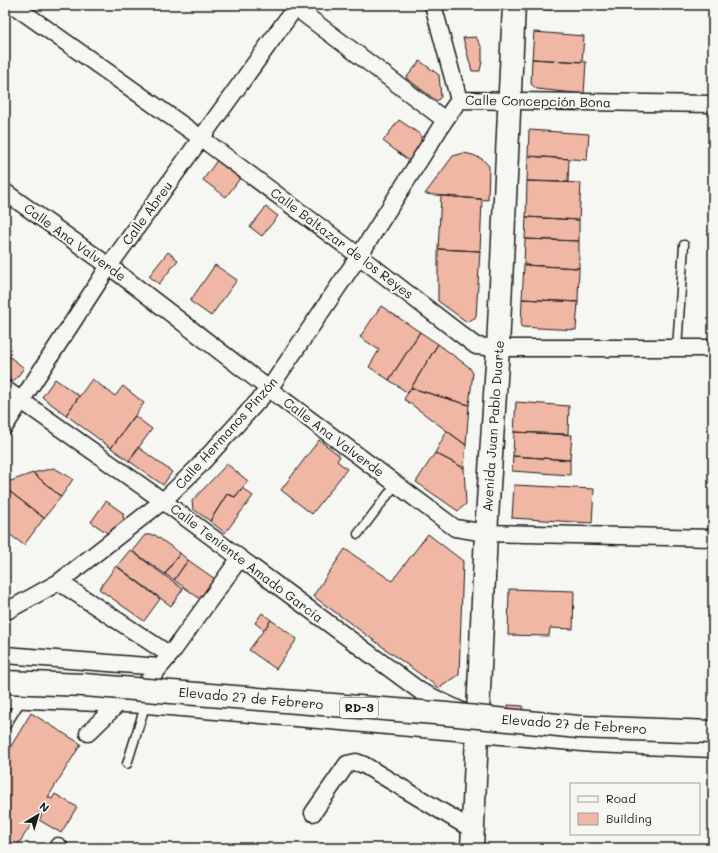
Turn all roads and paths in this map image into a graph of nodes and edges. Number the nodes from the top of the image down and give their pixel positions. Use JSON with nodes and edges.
{"nodes":[{"id":1,"x":13,"y":5,"type":"edge"},
{"id":2,"x":433,"y":5,"type":"edge"},
{"id":3,"x":514,"y":5,"type":"edge"},
{"id":4,"x":295,"y":6,"type":"edge"},
{"id":5,"x":459,"y":100,"type":"junction"},
{"id":6,"x":510,"y":102,"type":"junction"},
{"id":7,"x":713,"y":104,"type":"edge"},
{"id":8,"x":445,"y":120,"type":"junction"},
{"id":9,"x":201,"y":138,"type":"junction"},
{"id":10,"x":5,"y":192,"type":"edge"},
{"id":11,"x":684,"y":244,"type":"dead end"},
{"id":12,"x":360,"y":256,"type":"junction"},
{"id":13,"x":109,"y":266,"type":"junction"},
{"id":14,"x":498,"y":348,"type":"junction"},
{"id":15,"x":677,"y":348,"type":"junction"},
{"id":16,"x":713,"y":348,"type":"edge"},
{"id":17,"x":5,"y":389,"type":"edge"},
{"id":18,"x":269,"y":389,"type":"junction"},
{"id":19,"x":21,"y":401,"type":"junction"},
{"id":20,"x":5,"y":426,"type":"edge"},
{"id":21,"x":396,"y":484,"type":"junction"},
{"id":22,"x":163,"y":501,"type":"junction"},
{"id":23,"x":486,"y":533,"type":"junction"},
{"id":24,"x":358,"y":534,"type":"dead end"},
{"id":25,"x":713,"y":538,"type":"edge"},
{"id":26,"x":240,"y":558,"type":"junction"},
{"id":27,"x":59,"y":582,"type":"junction"},
{"id":28,"x":5,"y":612,"type":"edge"},
{"id":29,"x":5,"y":655,"type":"edge"},
{"id":30,"x":170,"y":655,"type":"junction"},
{"id":31,"x":160,"y":667,"type":"junction"},
{"id":32,"x":5,"y":682,"type":"edge"},
{"id":33,"x":14,"y":697,"type":"edge"},
{"id":34,"x":137,"y":697,"type":"junction"},
{"id":35,"x":477,"y":724,"type":"junction"},
{"id":36,"x":5,"y":727,"type":"edge"},
{"id":37,"x":713,"y":732,"type":"edge"},
{"id":38,"x":88,"y":733,"type":"dead end"},
{"id":39,"x":713,"y":746,"type":"edge"},
{"id":40,"x":127,"y":764,"type":"dead end"},
{"id":41,"x":313,"y":813,"type":"dead end"},
{"id":42,"x":472,"y":839,"type":"edge"}],
"edges":[{"from":1,"to":9,"type":"street","name":"Calle Baltazar de los Reyes"},
{"from":2,"to":5,"type":"street"},
{"from":3,"to":6,"type":"main road","name":"Avenida Juan Pablo Duarte"},
{"from":4,"to":8,"type":"street"},
{"from":4,"to":9,"type":"street","name":"Calle Abreu"},
{"from":5,"to":6,"type":"street","name":"Calle Concepción Bona"},
{"from":5,"to":8,"type":"street","name":"Calle Concepción Bona"},
{"from":6,"to":7,"type":"street","name":"Calle Concepción Bona"},
{"from":6,"to":14,"type":"main road","name":"Avenida Juan Pablo Duarte"},
{"from":8,"to":12,"type":"street","name":"Calle Hermanos Pinzón"},
{"from":9,"to":12,"type":"street","name":"Calle Baltazar de los Reyes"},
{"from":9,"to":13,"type":"street","name":"Calle Abreu"},
{"from":10,"to":13,"type":"street","name":"Calle Ana Valverde"},
{"from":11,"to":15,"type":"lane"},
{"from":12,"to":14,"type":"street","name":"Calle Baltazar de los Reyes"},
{"from":12,"to":18,"type":"street","name":"Calle Hermanos Pinzón"},
{"from":13,"to":18,"type":"street","name":"Calle Ana Valverde"},
{"from":13,"to":19,"type":"street","name":"Calle Abreu"},
{"from":14,"to":15,"type":"street","name":"Calle Baltazar de los Reyes"},
{"from":14,"to":23,"type":"main road","name":"Avenida Juan Pablo Duarte"},
{"from":15,"to":16,"type":"street","name":"Calle Baltazar de los Reyes"},
{"from":17,"to":19,"type":"street","name":"Calle Teniente Amado García"},
{"from":18,"to":21,"type":"street","name":"Calle Ana Valverde"},
{"from":18,"to":22,"type":"street","name":"Calle Hermanos Pinzón"},
{"from":19,"to":20,"type":"street","name":"Calle Abreu"},
{"from":19,"to":22,"type":"street","name":"Calle Teniente Amado García"},
{"from":21,"to":23,"type":"street","name":"Calle Ana Valverde"},
{"from":21,"to":24,"type":"lane"},
{"from":22,"to":26,"type":"street","name":"Calle Teniente Amado García"},
{"from":22,"to":27,"type":"street","name":"Calle Hermanos Pinzón"},
{"from":23,"to":25,"type":"street","name":"Calle Ana Valverde"},
{"from":23,"to":35,"type":"main road","name":"Avenida Juan Pablo Duarte"},
{"from":26,"to":30,"type":"street"},
{"from":26,"to":35,"type":"street","name":"Calle Teniente Amado García"},
{"from":27,"to":28,"type":"street","name":"Calle Hermanos Pinzón"},
{"from":27,"to":30,"type":"street"},
{"from":29,"to":31,"type":"street"},
{"from":30,"to":31,"type":"street"},
{"from":31,"to":34,"type":"street"},
{"from":32,"to":37,"type":"main road","name":"Elevado 27 de Febrero","number":"RD-3","bridge":true},
{"from":33,"to":34,"type":"main road","number":"RD-3"},
{"from":33,"to":36,"type":"lane"},
{"from":34,"to":35,"type":"main road","number":"RD-3"},
{"from":34,"to":38,"type":"street"},
{"from":34,"to":40,"type":"lane"},
{"from":35,"to":39,"type":"main road","number":"RD-3"},
{"from":35,"to":42,"type":"main road","name":"Avenida Juan Pablo Duarte"},
{"from":41,"to":42,"type":"street"}]}
